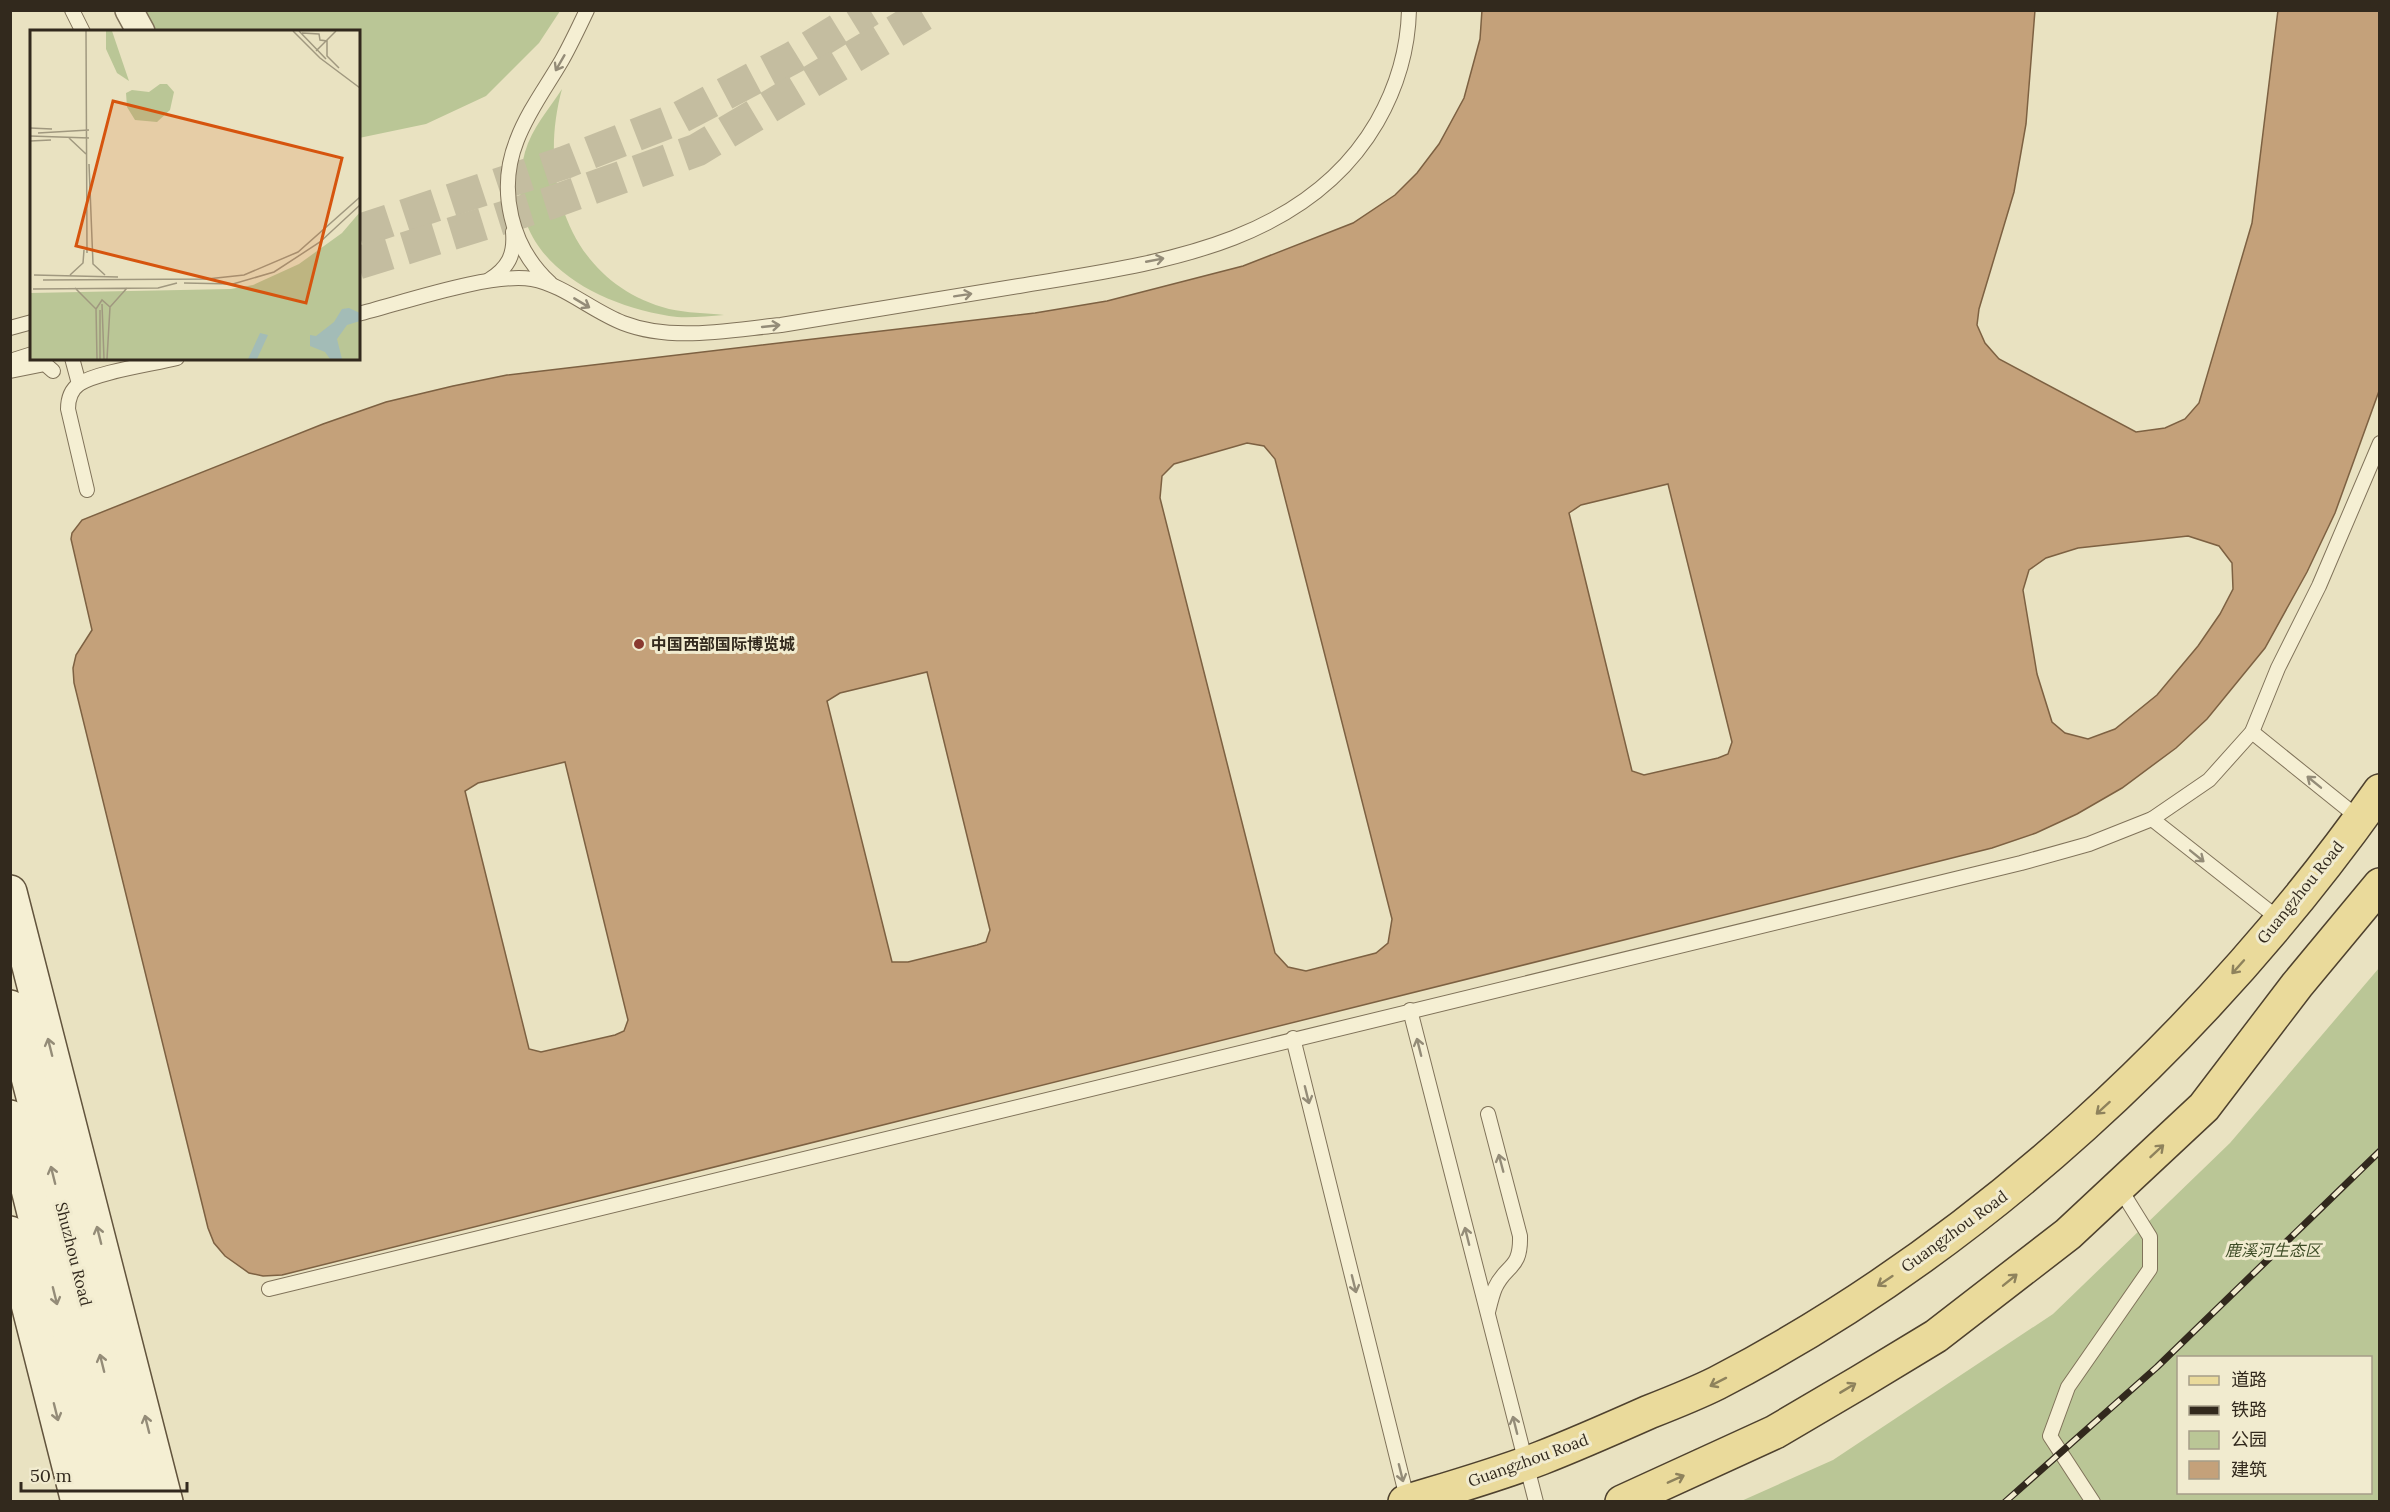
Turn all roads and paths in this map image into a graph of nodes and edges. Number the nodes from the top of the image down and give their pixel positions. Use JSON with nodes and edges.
{"nodes":[{"id":1,"x":72,"y":10,"type":"edge"},
{"id":2,"x":129,"y":10,"type":"edge"},
{"id":3,"x":587,"y":10,"type":"edge"},
{"id":4,"x":1409,"y":10,"type":"edge"},
{"id":5,"x":82,"y":30,"type":"edge"},
{"id":6,"x":140,"y":30,"type":"edge"},
{"id":7,"x":513,"y":223,"type":"junction"},
{"id":8,"x":487,"y":281,"type":"junction"},
{"id":9,"x":555,"y":287,"type":"junction"},
{"id":10,"x":360,"y":313,"type":"edge"},
{"id":11,"x":30,"y":323,"type":"edge"},
{"id":12,"x":10,"y":328,"type":"edge"},
{"id":13,"x":30,"y":355,"type":"edge"},
{"id":14,"x":73,"y":360,"type":"edge"},
{"id":15,"x":169,"y":360,"type":"edge"},
{"id":16,"x":10,"y":361,"type":"edge"},
{"id":17,"x":10,"y":371,"type":"edge"},
{"id":18,"x":53,"y":371,"type":"dead end"},
{"id":19,"x":79,"y":384,"type":"junction"},
{"id":20,"x":2379,"y":442,"type":"edge"},
{"id":21,"x":87,"y":490,"type":"dead end"},
{"id":22,"x":2252,"y":732,"type":"junction"},
{"id":23,"x":2379,"y":790,"type":"edge"},
{"id":24,"x":2152,"y":819,"type":"junction"},
{"id":25,"x":2360,"y":819,"type":"junction"},
{"id":26,"x":2379,"y":885,"type":"edge"},
{"id":27,"x":10,"y":892,"type":"edge"},
{"id":28,"x":2278,"y":919,"type":"junction"},
{"id":29,"x":10,"y":1007,"type":"edge"},
{"id":30,"x":1410,"y":1010,"type":"junction"},
{"id":31,"x":1293,"y":1038,"type":"junction"},
{"id":32,"x":1488,"y":1114,"type":"dead end"},
{"id":33,"x":10,"y":1117,"type":"edge"},
{"id":34,"x":2119,"y":1187,"type":"junction"},
{"id":35,"x":10,"y":1233,"type":"edge"},
{"id":36,"x":269,"y":1289,"type":"dead end"},
{"id":37,"x":1487,"y":1314,"type":"junction"},
{"id":38,"x":1525,"y":1464,"type":"junction"},
{"id":39,"x":1407,"y":1501,"type":"edge"},
{"id":40,"x":78,"y":1502,"type":"edge"},
{"id":41,"x":106,"y":1502,"type":"edge"},
{"id":42,"x":137,"y":1502,"type":"edge"},
{"id":43,"x":166,"y":1502,"type":"edge"},
{"id":44,"x":1536,"y":1502,"type":"edge"},
{"id":45,"x":1622,"y":1502,"type":"edge"},
{"id":46,"x":2093,"y":1502,"type":"edge"}],
"edges":[{"from":1,"to":5,"type":"lane"},
{"from":2,"to":6,"type":"street"},
{"from":3,"to":7,"type":"lane","one_way":true},
{"from":9,"to":4,"type":"lane","one_way":true},
{"from":7,"to":8,"type":"lane"},
{"from":7,"to":9,"type":"lane"},
{"from":8,"to":9,"type":"lane"},
{"from":8,"to":10,"type":"lane"},
{"from":11,"to":12,"type":"lane"},
{"from":13,"to":16,"type":"lane"},
{"from":14,"to":19,"type":"lane"},
{"from":15,"to":19,"type":"lane"},
{"from":17,"to":18,"type":"lane"},
{"from":19,"to":21,"type":"lane"},
{"from":20,"to":22,"type":"lane"},
{"from":22,"to":24,"type":"lane"},
{"from":25,"to":22,"type":"lane","one_way":true},
{"from":23,"to":25,"type":"main road","name":"Guangzhou Road"},
{"from":24,"to":28,"type":"lane","one_way":true},
{"from":24,"to":30,"type":"lane"},
{"from":25,"to":28,"type":"main road","name":"Guangzhou Road"},
{"from":34,"to":26,"type":"main road","one_way":true},
{"from":43,"to":27,"type":"main road","one_way":true},
{"from":28,"to":38,"type":"main road","name":"Guangzhou Road","one_way":true},
{"from":42,"to":29,"type":"main road","name":"Shuzhou Road","one_way":true},
{"from":30,"to":31,"type":"lane"},
{"from":37,"to":30,"type":"lane","one_way":true},
{"from":31,"to":36,"type":"lane"},
{"from":31,"to":39,"type":"lane","one_way":true},
{"from":37,"to":32,"type":"lane","one_way":true},
{"from":33,"to":41,"type":"main road","name":"Shuzhou Road","one_way":true},
{"from":45,"to":34,"type":"main road","one_way":true},
{"from":34,"to":46,"type":"lane"},
{"from":35,"to":40,"type":"main road","one_way":true},
{"from":38,"to":37,"type":"lane","one_way":true},
{"from":38,"to":39,"type":"main road","name":"Guangzhou Road"},
{"from":38,"to":44,"type":"lane"}]}
